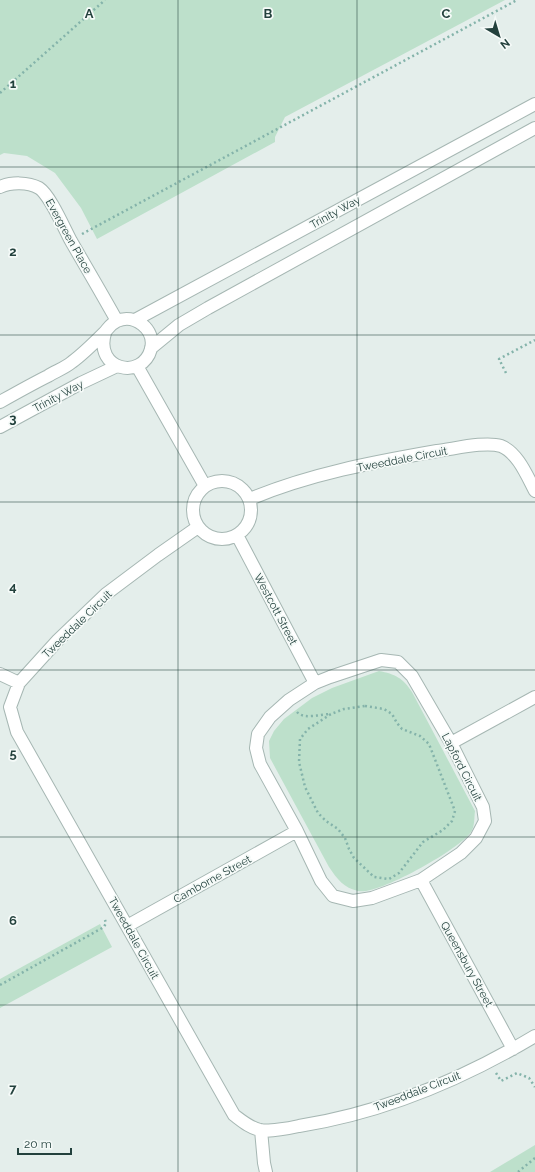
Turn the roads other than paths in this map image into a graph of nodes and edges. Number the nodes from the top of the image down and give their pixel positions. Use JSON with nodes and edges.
{"nodes":[{"id":1,"x":535,"y":104,"type":"edge"},
{"id":2,"x":535,"y":128,"type":"edge"},
{"id":3,"x":0,"y":187,"type":"edge"},
{"id":4,"x":117,"y":320,"type":"junction"},
{"id":5,"x":136,"y":320,"type":"junction"},
{"id":6,"x":105,"y":333,"type":"junction"},
{"id":7,"x":151,"y":348,"type":"junction"},
{"id":8,"x":117,"y":366,"type":"junction"},
{"id":9,"x":137,"y":366,"type":"junction"},
{"id":10,"x":0,"y":402,"type":"edge"},
{"id":11,"x":0,"y":427,"type":"edge"},
{"id":12,"x":205,"y":486,"type":"junction"},
{"id":13,"x":535,"y":491,"type":"edge"},
{"id":14,"x":250,"y":499,"type":"junction"},
{"id":15,"x":198,"y":528,"type":"junction"},
{"id":16,"x":237,"y":536,"type":"junction"},
{"id":17,"x":0,"y":674,"type":"edge"},
{"id":18,"x":19,"y":683,"type":"junction"},
{"id":19,"x":315,"y":683,"type":"junction"},
{"id":20,"x":535,"y":697,"type":"edge"},
{"id":21,"x":451,"y":743,"type":"junction"},
{"id":22,"x":297,"y":831,"type":"junction"},
{"id":23,"x":421,"y":880,"type":"junction"},
{"id":24,"x":127,"y":926,"type":"junction"},
{"id":25,"x":535,"y":1036,"type":"edge"},
{"id":26,"x":513,"y":1049,"type":"junction"},
{"id":27,"x":261,"y":1130,"type":"junction"},
{"id":28,"x":266,"y":1172,"type":"edge"}],
"edges":[{"from":1,"to":5,"type":"street","name":"Trinity Way"},
{"from":2,"to":7,"type":"street","name":"Trinity Way"},
{"from":3,"to":4,"type":"street","name":"Evergreen Place"},
{"from":4,"to":5,"type":"street","name":"Trinity Way"},
{"from":4,"to":6,"type":"street","name":"Trinity Way"},
{"from":5,"to":7,"type":"street"},
{"from":6,"to":8,"type":"street"},
{"from":6,"to":10,"type":"street","name":"Trinity Way"},
{"from":7,"to":9,"type":"street","name":"Trinity Way"},
{"from":8,"to":9,"type":"street","name":"Trinity Way"},
{"from":8,"to":11,"type":"street","name":"Trinity Way"},
{"from":9,"to":12,"type":"street"},
{"from":12,"to":14,"type":"street"},
{"from":12,"to":15,"type":"street"},
{"from":13,"to":14,"type":"street","name":"Tweeddale Circuit"},
{"from":14,"to":16,"type":"street"},
{"from":15,"to":16,"type":"street"},
{"from":15,"to":18,"type":"street","name":"Tweeddale Circuit"},
{"from":16,"to":19,"type":"street","name":"Westcott Street"},
{"from":17,"to":18,"type":"street"},
{"from":18,"to":24,"type":"street","name":"Tweeddale Circuit"},
{"from":19,"to":21,"type":"street","name":"Lapford Circuit"},
{"from":19,"to":22,"type":"street","name":"Lapford Circuit"},
{"from":20,"to":21,"type":"street"},
{"from":21,"to":23,"type":"street","name":"Lapford Circuit"},
{"from":22,"to":23,"type":"street","name":"Lapford Circuit"},
{"from":22,"to":24,"type":"street","name":"Camborne Street"},
{"from":23,"to":26,"type":"street","name":"Queensbury Street"},
{"from":24,"to":27,"type":"street","name":"Tweeddale Circuit"},
{"from":25,"to":26,"type":"street","name":"Tweeddale Circuit"},
{"from":26,"to":27,"type":"street","name":"Tweeddale Circuit"},
{"from":27,"to":28,"type":"street"}]}
